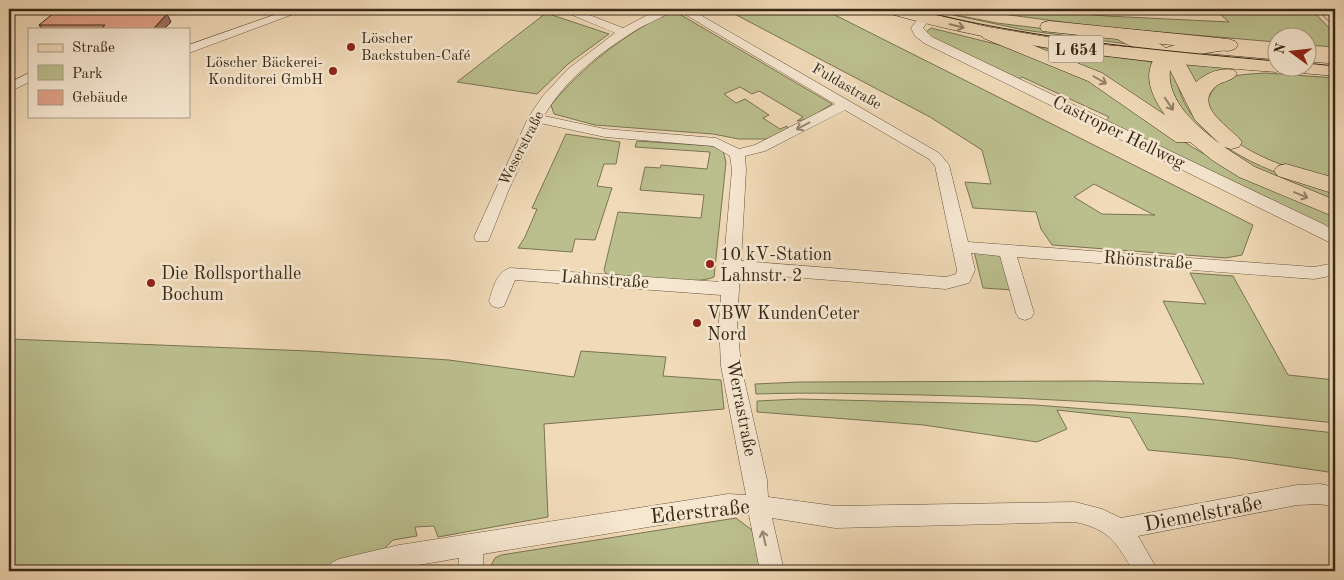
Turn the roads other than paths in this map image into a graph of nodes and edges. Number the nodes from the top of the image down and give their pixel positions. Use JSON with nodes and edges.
{"nodes":[{"id":1,"x":301,"y":9,"type":"edge"},
{"id":2,"x":667,"y":9,"type":"edge"},
{"id":3,"x":682,"y":9,"type":"edge"},
{"id":4,"x":893,"y":9,"type":"edge"},
{"id":5,"x":947,"y":9,"type":"edge"},
{"id":6,"x":1326,"y":9,"type":"edge"},
{"id":7,"x":566,"y":10,"type":"edge"},
{"id":8,"x":924,"y":18,"type":"junction"},
{"id":9,"x":1335,"y":18,"type":"edge"},
{"id":10,"x":623,"y":32,"type":"junction"},
{"id":11,"x":990,"y":34,"type":"junction"},
{"id":12,"x":1122,"y":35,"type":"junction"},
{"id":13,"x":1226,"y":45,"type":"junction"},
{"id":14,"x":190,"y":49,"type":"edge"},
{"id":15,"x":1266,"y":49,"type":"edge"},
{"id":16,"x":1316,"y":53,"type":"edge"},
{"id":17,"x":1335,"y":55,"type":"edge"},
{"id":18,"x":1167,"y":58,"type":"junction"},
{"id":19,"x":1266,"y":65,"type":"edge"},
{"id":20,"x":1316,"y":69,"type":"edge"},
{"id":21,"x":1266,"y":70,"type":"edge"},
{"id":22,"x":1335,"y":70,"type":"edge"},
{"id":23,"x":28,"y":78,"type":"edge"},
{"id":24,"x":9,"y":88,"type":"edge"},
{"id":25,"x":845,"y":104,"type":"junction"},
{"id":26,"x":1200,"y":110,"type":"junction"},
{"id":27,"x":535,"y":118,"type":"junction"},
{"id":28,"x":737,"y":154,"type":"junction"},
{"id":29,"x":1246,"y":171,"type":"junction"},
{"id":30,"x":1335,"y":186,"type":"edge"},
{"id":31,"x":1335,"y":208,"type":"edge"},
{"id":32,"x":482,"y":237,"type":"dead end"},
{"id":33,"x":1335,"y":239,"type":"edge"},
{"id":34,"x":961,"y":247,"type":"junction"},
{"id":35,"x":1007,"y":250,"type":"junction"},
{"id":36,"x":733,"y":266,"type":"junction"},
{"id":37,"x":1335,"y":269,"type":"edge"},
{"id":38,"x":731,"y":289,"type":"junction"},
{"id":39,"x":498,"y":301,"type":"dead end"},
{"id":40,"x":1025,"y":313,"type":"dead end"},
{"id":41,"x":1335,"y":497,"type":"edge"},
{"id":42,"x":758,"y":504,"type":"junction"},
{"id":43,"x":1120,"y":529,"type":"junction"},
{"id":44,"x":471,"y":545,"type":"junction"},
{"id":45,"x":339,"y":571,"type":"edge"},
{"id":46,"x":471,"y":571,"type":"edge"},
{"id":47,"x":772,"y":571,"type":"edge"},
{"id":48,"x":1146,"y":571,"type":"edge"}],
"edges":[{"from":1,"to":14,"type":"street"},
{"from":2,"to":10,"type":"street","name":"Weserstraße"},
{"from":3,"to":25,"type":"street","name":"Fuldastraße"},
{"from":4,"to":8,"type":"main road","number":"L 654"},
{"from":5,"to":12,"type":"main road","number":"L 654"},
{"from":6,"to":9,"type":"main road"},
{"from":7,"to":10,"type":"street"},
{"from":8,"to":11,"type":"main road","number":"L 654","one_way":true},
{"from":8,"to":33,"type":"street","name":"Castroper Hellweg"},
{"from":10,"to":27,"type":"street","name":"Weserstraße"},
{"from":11,"to":18,"type":"main road","number":"L 654"},
{"from":11,"to":29,"type":"main road","one_way":true},
{"from":12,"to":13,"type":"main road","number":"L 654"},
{"from":12,"to":18,"type":"main road"},
{"from":13,"to":15,"type":"main road","number":"L 654"},
{"from":13,"to":18,"type":"main road"},
{"from":16,"to":17,"type":"main road"},
{"from":18,"to":19,"type":"main road","number":"L 654"},
{"from":18,"to":26,"type":"main road"},
{"from":18,"to":29,"type":"main road","one_way":true},
{"from":20,"to":22,"type":"main road"},
{"from":21,"to":26,"type":"main road"},
{"from":23,"to":24,"type":"street"},
{"from":25,"to":28,"type":"street","one_way":true},
{"from":25,"to":34,"type":"street","name":"Fuldastraße"},
{"from":26,"to":30,"type":"main road"},
{"from":27,"to":28,"type":"street"},
{"from":27,"to":32,"type":"street","name":"Weserstraße"},
{"from":28,"to":36,"type":"street","name":"Werrastraße"},
{"from":29,"to":31,"type":"main road","one_way":true},
{"from":34,"to":35,"type":"street","name":"Rhönstraße"},
{"from":34,"to":36,"type":"street","name":"Fuldastraße"},
{"from":35,"to":37,"type":"street","name":"Rhönstraße"},
{"from":35,"to":40,"type":"street"},
{"from":36,"to":38,"type":"street","name":"Werrastraße"},
{"from":38,"to":39,"type":"street","name":"Lahnstraße"},
{"from":38,"to":42,"type":"street","name":"Werrastraße"},
{"from":41,"to":43,"type":"street","name":"Diemelstraße"},
{"from":42,"to":43,"type":"street","name":"Ederstraße"},
{"from":42,"to":44,"type":"street","name":"Ederstraße"},
{"from":47,"to":42,"type":"street","name":"Werrastraße","one_way":true},
{"from":43,"to":48,"type":"street","name":"Diemelstraße"},
{"from":44,"to":45,"type":"street","name":"Ederstraße"},
{"from":44,"to":46,"type":"street"}]}
